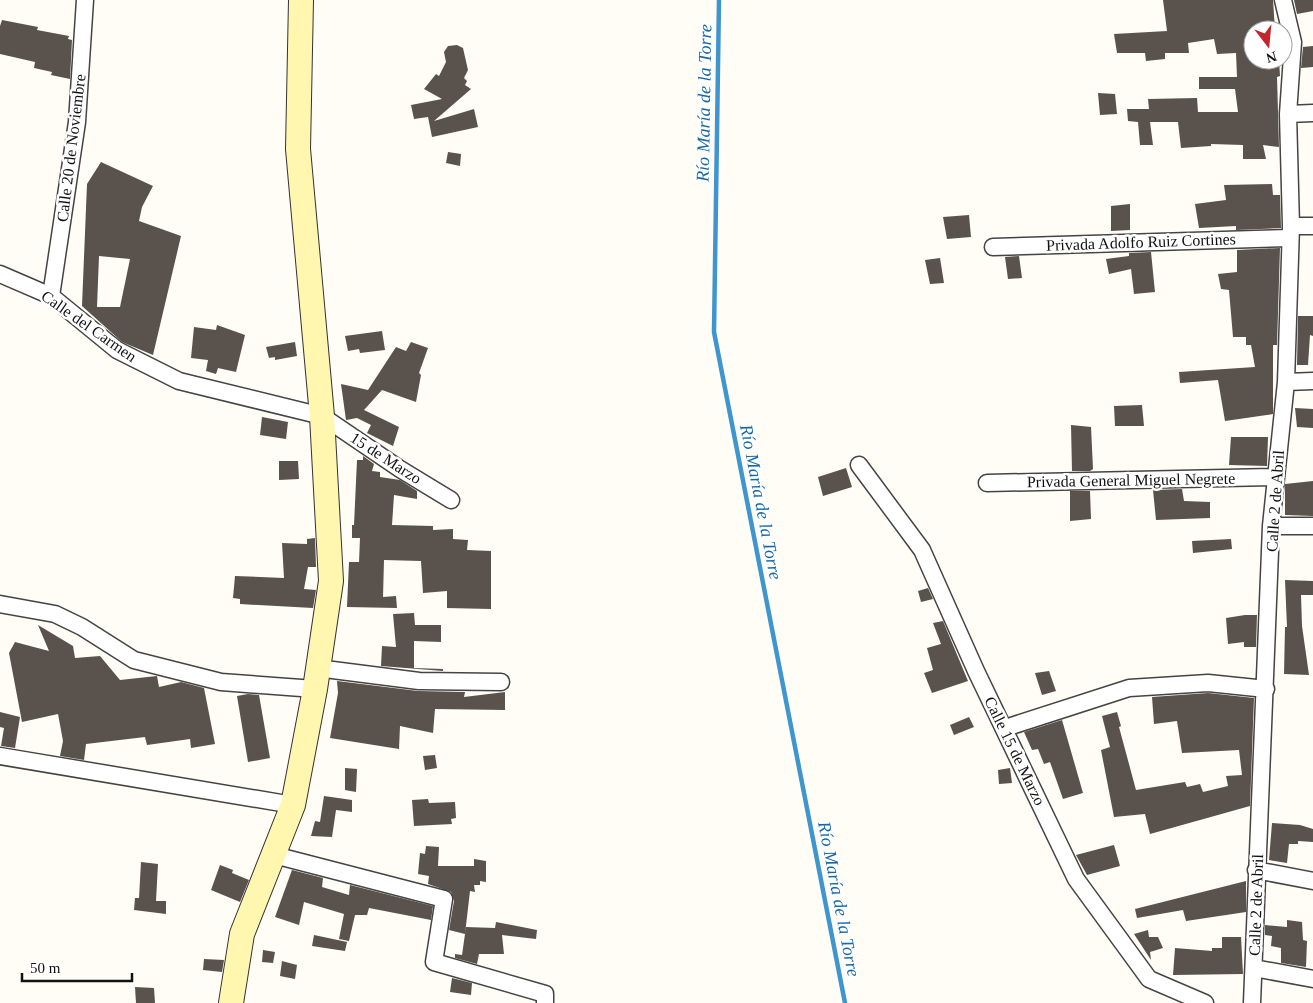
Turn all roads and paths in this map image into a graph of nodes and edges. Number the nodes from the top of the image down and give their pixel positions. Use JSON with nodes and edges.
{"nodes":[{"id":1,"x":85,"y":0,"type":"edge"},
{"id":2,"x":301,"y":0,"type":"edge"},
{"id":3,"x":1283,"y":0,"type":"edge"},
{"id":4,"x":1313,"y":113,"type":"edge"},
{"id":5,"x":1288,"y":114,"type":"junction"},
{"id":6,"x":1313,"y":226,"type":"edge"},
{"id":7,"x":1290,"y":232,"type":"junction"},
{"id":8,"x":993,"y":247,"type":"dead end"},
{"id":9,"x":0,"y":274,"type":"edge"},
{"id":10,"x":51,"y":296,"type":"junction"},
{"id":11,"x":1286,"y":382,"type":"junction"},
{"id":12,"x":1313,"y":382,"type":"edge"},
{"id":13,"x":322,"y":416,"type":"junction"},
{"id":14,"x":859,"y":465,"type":"dead end"},
{"id":15,"x":1275,"y":477,"type":"junction"},
{"id":16,"x":987,"y":483,"type":"dead end"},
{"id":17,"x":450,"y":500,"type":"dead end"},
{"id":18,"x":1271,"y":526,"type":"junction"},
{"id":19,"x":1313,"y":526,"type":"edge"},
{"id":20,"x":0,"y":604,"type":"edge"},
{"id":21,"x":316,"y":678,"type":"junction"},
{"id":22,"x":501,"y":682,"type":"dead end"},
{"id":23,"x":1266,"y":689,"type":"junction"},
{"id":24,"x":1005,"y":728,"type":"junction"},
{"id":25,"x":0,"y":756,"type":"edge"},
{"id":26,"x":293,"y":805,"type":"junction"},
{"id":27,"x":274,"y":855,"type":"junction"},
{"id":28,"x":1256,"y":870,"type":"junction"},
{"id":29,"x":1313,"y":881,"type":"edge"},
{"id":30,"x":1254,"y":968,"type":"junction"},
{"id":31,"x":1313,"y":979,"type":"edge"},
{"id":32,"x":231,"y":1003,"type":"edge"},
{"id":33,"x":545,"y":1003,"type":"edge"},
{"id":34,"x":1205,"y":1003,"type":"edge"},
{"id":35,"x":1252,"y":1003,"type":"edge"}],
"edges":[{"from":1,"to":10,"type":"street","name":"Calle 20 de Noviembre"},
{"from":2,"to":13,"type":"main road"},
{"from":3,"to":5,"type":"street","name":"Calle 2 de Abril"},
{"from":4,"to":5,"type":"street"},
{"from":5,"to":7,"type":"street","name":"Calle 2 de Abril"},
{"from":6,"to":7,"type":"street","name":"Privada Adolfo Ruiz Cortines"},
{"from":7,"to":8,"type":"street","name":"Privada Adolfo Ruiz Cortines"},
{"from":7,"to":11,"type":"street","name":"Calle 2 de Abril"},
{"from":9,"to":10,"type":"street","name":"Calle del Carmen"},
{"from":10,"to":13,"type":"street","name":"Calle del Carmen"},
{"from":11,"to":12,"type":"street"},
{"from":11,"to":15,"type":"street","name":"Calle 2 de Abril"},
{"from":13,"to":17,"type":"street","name":"15 de Marzo"},
{"from":13,"to":21,"type":"main road"},
{"from":14,"to":24,"type":"street","name":"Calle 15 de Marzo"},
{"from":15,"to":16,"type":"street","name":"Privada General Miguel Negrete"},
{"from":15,"to":18,"type":"street","name":"Calle 2 de Abril"},
{"from":18,"to":19,"type":"street"},
{"from":18,"to":23,"type":"street","name":"Calle 2 de Abril"},
{"from":20,"to":21,"type":"street"},
{"from":21,"to":22,"type":"street"},
{"from":21,"to":26,"type":"main road"},
{"from":23,"to":24,"type":"street"},
{"from":23,"to":28,"type":"street","name":"Calle 2 de Abril"},
{"from":24,"to":34,"type":"street","name":"Calle 15 de Marzo"},
{"from":25,"to":26,"type":"street"},
{"from":26,"to":27,"type":"main road"},
{"from":27,"to":32,"type":"main road"},
{"from":27,"to":33,"type":"street"},
{"from":28,"to":29,"type":"street"},
{"from":28,"to":30,"type":"street","name":"Calle 2 de Abril"},
{"from":30,"to":31,"type":"street"},
{"from":30,"to":35,"type":"street","name":"Calle 2 de Abril"}]}
